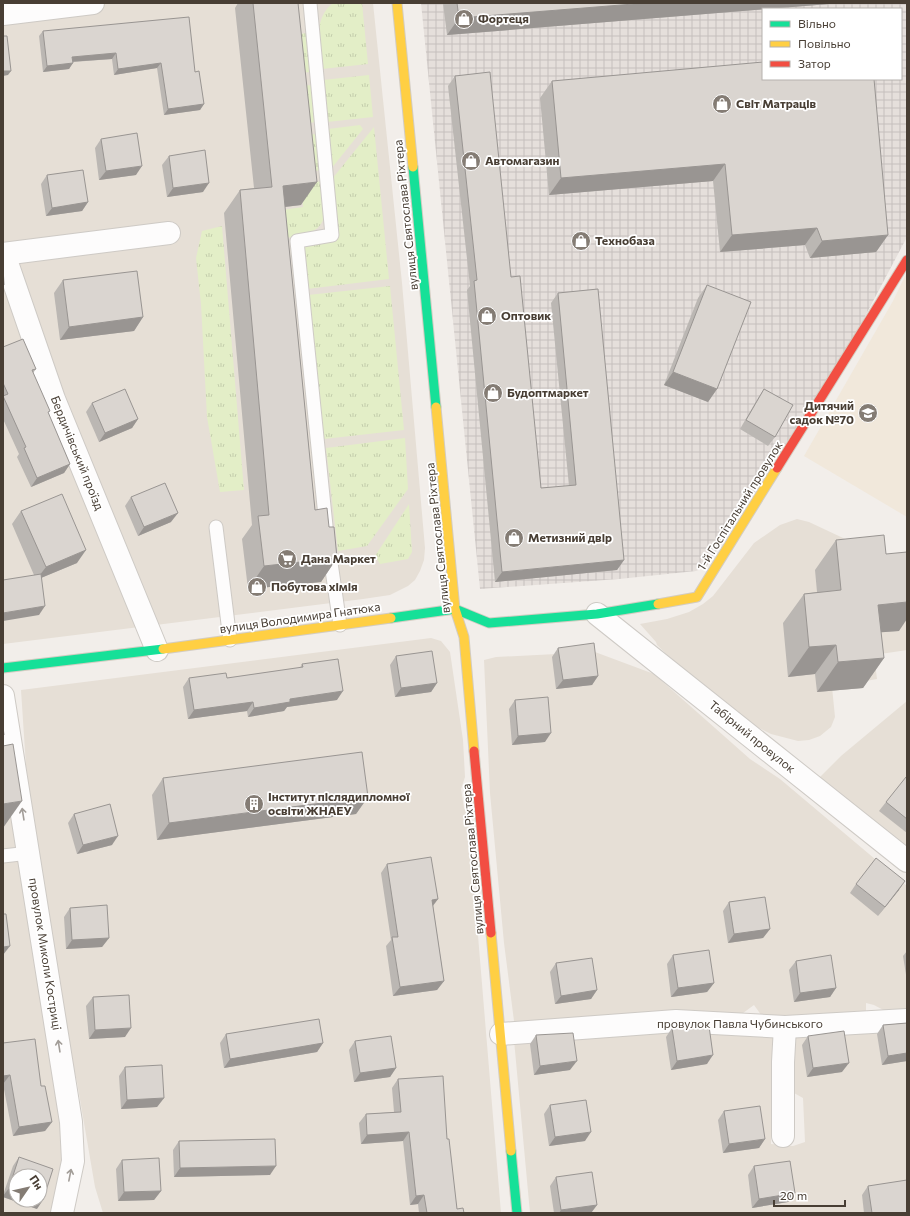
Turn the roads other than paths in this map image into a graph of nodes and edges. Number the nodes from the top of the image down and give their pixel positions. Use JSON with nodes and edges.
{"nodes":[{"id":1,"x":93,"y":3,"type":"edge"},
{"id":2,"x":310,"y":3,"type":"edge"},
{"id":3,"x":397,"y":3,"type":"edge"},
{"id":4,"x":3,"y":14,"type":"edge"},
{"id":5,"x":169,"y":233,"type":"dead end"},
{"id":6,"x":4,"y":254,"type":"edge"},
{"id":7,"x":907,"y":260,"type":"edge"},
{"id":8,"x":216,"y":527,"type":"dead end"},
{"id":9,"x":455,"y":609,"type":"junction"},
{"id":10,"x":597,"y":614,"type":"junction"},
{"id":11,"x":340,"y":625,"type":"junction"},
{"id":12,"x":230,"y":640,"type":"junction"},
{"id":13,"x":157,"y":650,"type":"junction"},
{"id":14,"x":3,"y":668,"type":"edge"},
{"id":15,"x":3,"y":696,"type":"edge"},
{"id":16,"x":29,"y":853,"type":"junction"},
{"id":17,"x":3,"y":856,"type":"edge"},
{"id":18,"x":907,"y":861,"type":"edge"},
{"id":19,"x":907,"y":1020,"type":"edge"},
{"id":20,"x":785,"y":1026,"type":"junction"},
{"id":21,"x":501,"y":1034,"type":"junction"},
{"id":22,"x":783,"y":1136,"type":"dead end"},
{"id":23,"x":62,"y":1213,"type":"edge"},
{"id":24,"x":517,"y":1213,"type":"edge"}],
"edges":[{"from":1,"to":4,"type":"street"},
{"from":2,"to":11,"type":"lane"},
{"from":3,"to":9,"type":"street","name":"вулиця Святослава Ріхтера"},
{"from":5,"to":6,"type":"street"},
{"from":6,"to":13,"type":"street","name":"Бердичівський проїзд"},
{"from":7,"to":10,"type":"street","name":"1-й Госпітальний провулок"},
{"from":8,"to":12,"type":"lane"},
{"from":9,"to":10,"type":"street"},
{"from":9,"to":11,"type":"street","name":"вулиця Володимира Гнатюка"},
{"from":9,"to":21,"type":"street","name":"вулиця Святослава Ріхтера"},
{"from":10,"to":18,"type":"street","name":"Табірний провулок"},
{"from":11,"to":12,"type":"street","name":"вулиця Володимира Гнатюка"},
{"from":12,"to":13,"type":"street","name":"вулиця Володимира Гнатюка"},
{"from":13,"to":14,"type":"street","name":"вулиця Володимира Гнатюка"},
{"from":16,"to":15,"type":"street","name":"провулок Миколи Костриці","one_way":true},
{"from":16,"to":17,"type":"lane"},
{"from":23,"to":16,"type":"street","name":"провулок Миколи Костриці","one_way":true},
{"from":19,"to":20,"type":"street","name":"провулок Павла Чубинського"},
{"from":20,"to":21,"type":"street","name":"провулок Павла Чубинського"},
{"from":20,"to":22,"type":"street"},
{"from":21,"to":24,"type":"street","name":"вулиця Святослава Ріхтера"}]}
